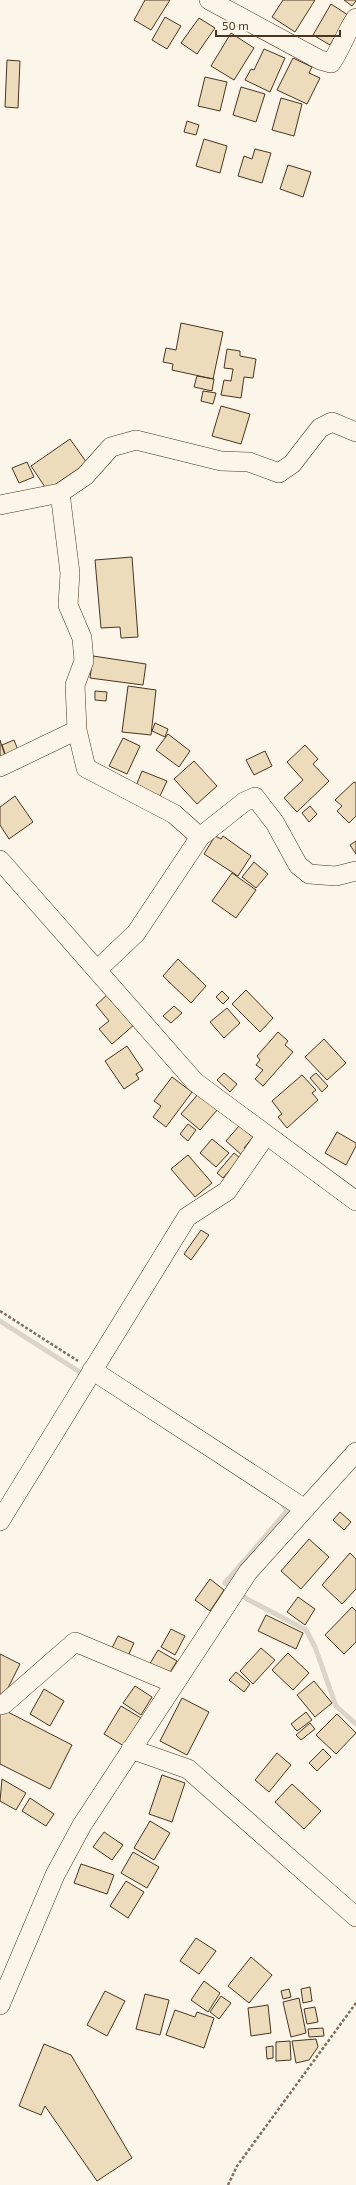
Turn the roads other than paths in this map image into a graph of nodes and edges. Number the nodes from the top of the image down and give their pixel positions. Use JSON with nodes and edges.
{"nodes":[{"id":1,"x":210,"y":0,"type":"edge"},
{"id":2,"x":356,"y":18,"type":"edge"},
{"id":3,"x":356,"y":432,"type":"edge"},
{"id":4,"x":60,"y":493,"type":"junction"},
{"id":5,"x":0,"y":505,"type":"edge"},
{"id":6,"x":77,"y":730,"type":"junction"},
{"id":7,"x":0,"y":767,"type":"edge"},
{"id":8,"x":200,"y":837,"type":"junction"},
{"id":9,"x":0,"y":860,"type":"edge"},
{"id":10,"x":356,"y":871,"type":"edge"},
{"id":11,"x":97,"y":970,"type":"junction"},
{"id":12,"x":266,"y":1135,"type":"junction"},
{"id":13,"x":356,"y":1201,"type":"edge"},
{"id":14,"x":92,"y":1370,"type":"junction"},
{"id":15,"x":356,"y":1452,"type":"edge"},
{"id":16,"x":305,"y":1508,"type":"junction"},
{"id":17,"x":0,"y":1521,"type":"edge"},
{"id":18,"x":173,"y":1683,"type":"junction"},
{"id":19,"x":0,"y":1705,"type":"edge"},
{"id":20,"x":131,"y":1749,"type":"junction"},
{"id":21,"x":356,"y":1917,"type":"edge"},
{"id":22,"x":0,"y":2005,"type":"edge"}],
"edges":[{"from":1,"to":2,"type":"street"},
{"from":3,"to":4,"type":"street"},
{"from":4,"to":5,"type":"street"},
{"from":4,"to":6,"type":"street"},
{"from":6,"to":7,"type":"street"},
{"from":6,"to":8,"type":"street"},
{"from":8,"to":10,"type":"street"},
{"from":8,"to":11,"type":"street"},
{"from":9,"to":11,"type":"street"},
{"from":11,"to":12,"type":"street"},
{"from":12,"to":13,"type":"street"},
{"from":12,"to":14,"type":"street"},
{"from":14,"to":16,"type":"street"},
{"from":14,"to":17,"type":"street"},
{"from":15,"to":16,"type":"street"},
{"from":16,"to":18,"type":"street"},
{"from":18,"to":19,"type":"street"},
{"from":18,"to":20,"type":"street"},
{"from":20,"to":21,"type":"street"},
{"from":20,"to":22,"type":"street"}]}
